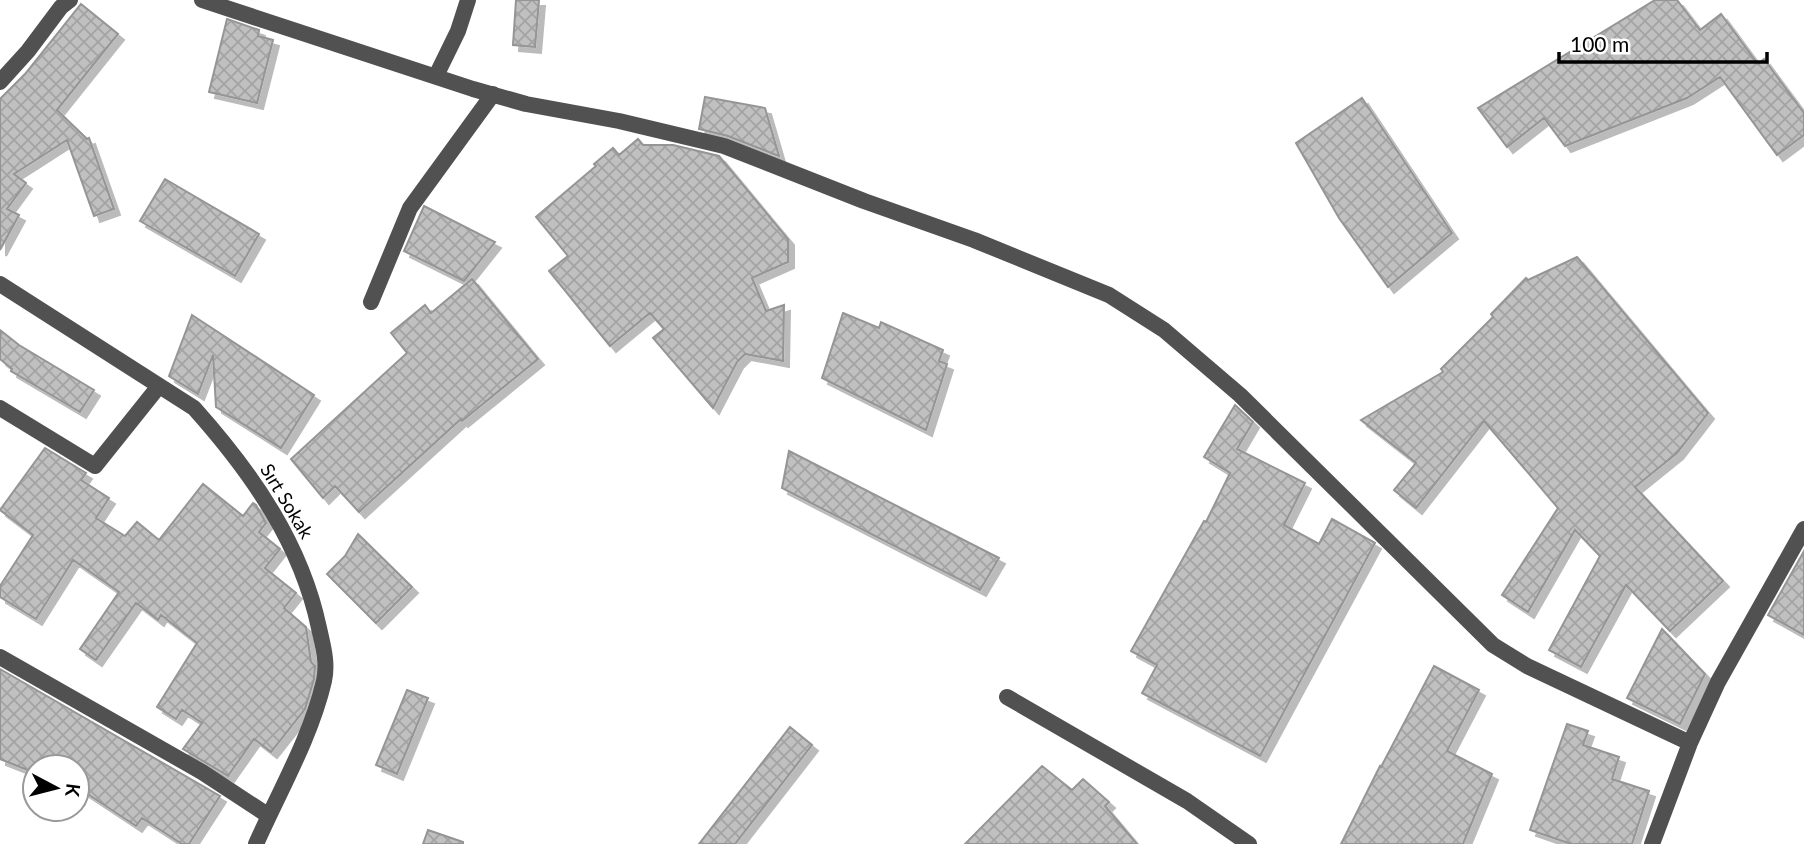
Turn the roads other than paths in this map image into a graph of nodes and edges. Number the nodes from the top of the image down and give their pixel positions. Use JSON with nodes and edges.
{"nodes":[{"id":1,"x":70,"y":0,"type":"edge"},
{"id":2,"x":202,"y":0,"type":"edge"},
{"id":3,"x":468,"y":0,"type":"edge"},
{"id":4,"x":436,"y":76,"type":"junction"},
{"id":5,"x":0,"y":82,"type":"edge"},
{"id":6,"x":493,"y":94,"type":"junction"},
{"id":7,"x":0,"y":284,"type":"edge"},
{"id":8,"x":371,"y":302,"type":"dead end"},
{"id":9,"x":159,"y":386,"type":"junction"},
{"id":10,"x":0,"y":408,"type":"edge"},
{"id":11,"x":1804,"y":529,"type":"edge"},
{"id":12,"x":0,"y":657,"type":"edge"},
{"id":13,"x":1007,"y":697,"type":"dead end"},
{"id":14,"x":1690,"y":743,"type":"junction"},
{"id":15,"x":269,"y":816,"type":"junction"},
{"id":16,"x":256,"y":844,"type":"edge"},
{"id":17,"x":1249,"y":844,"type":"edge"},
{"id":18,"x":1651,"y":844,"type":"edge"}],
"edges":[{"from":1,"to":5,"type":"street"},
{"from":2,"to":4,"type":"street"},
{"from":3,"to":4,"type":"street"},
{"from":4,"to":6,"type":"street"},
{"from":6,"to":8,"type":"street"},
{"from":6,"to":14,"type":"street"},
{"from":7,"to":9,"type":"street","name":"Sırt Sokak"},
{"from":9,"to":10,"type":"street"},
{"from":9,"to":15,"type":"street","name":"Sırt Sokak"},
{"from":11,"to":14,"type":"street"},
{"from":12,"to":15,"type":"street"},
{"from":13,"to":17,"type":"street"},
{"from":14,"to":18,"type":"street"},
{"from":15,"to":16,"type":"street","name":"Sırt Sokak"}]}
